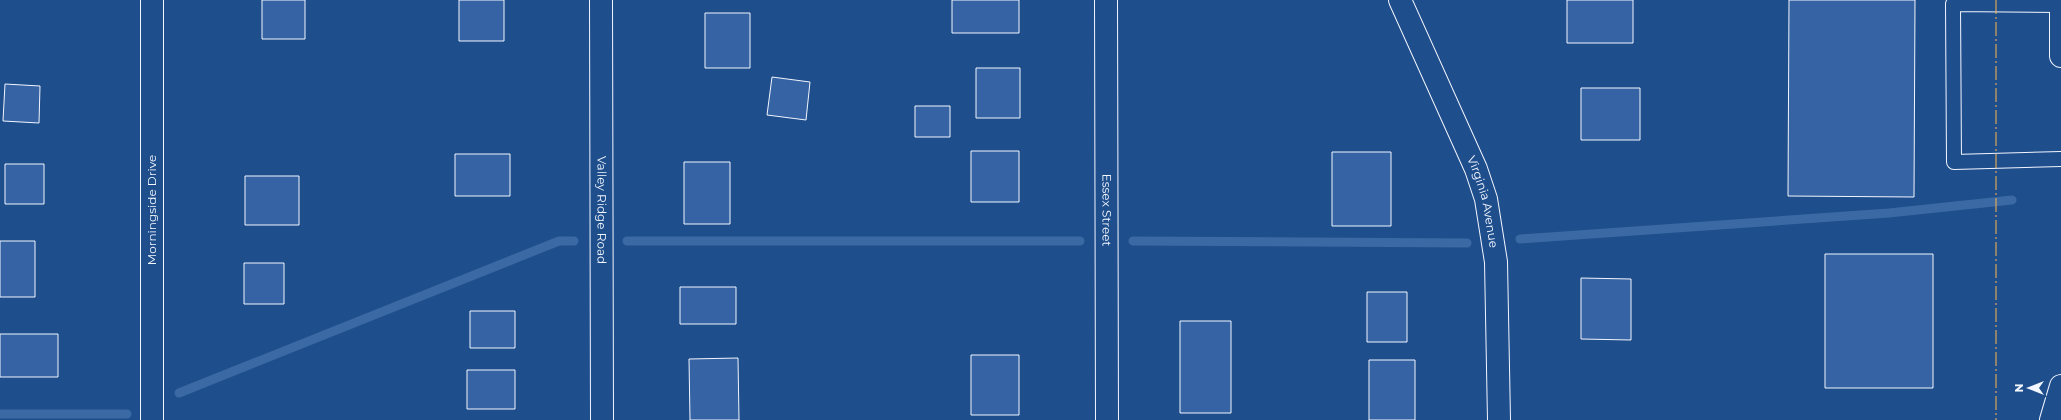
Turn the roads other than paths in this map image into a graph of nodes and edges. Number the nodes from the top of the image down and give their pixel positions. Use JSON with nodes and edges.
{"nodes":[{"id":1,"x":152,"y":0,"type":"edge"},
{"id":2,"x":601,"y":0,"type":"edge"},
{"id":3,"x":1106,"y":0,"type":"edge"},
{"id":4,"x":1400,"y":0,"type":"edge"},
{"id":5,"x":2061,"y":0,"type":"edge"},
{"id":6,"x":2061,"y":5,"type":"edge"},
{"id":7,"x":2061,"y":56,"type":"edge"},
{"id":8,"x":2061,"y":159,"type":"edge"},
{"id":9,"x":2061,"y":386,"type":"edge"},
{"id":10,"x":152,"y":420,"type":"edge"},
{"id":11,"x":602,"y":420,"type":"edge"},
{"id":12,"x":1107,"y":420,"type":"edge"},
{"id":13,"x":1499,"y":420,"type":"edge"},
{"id":14,"x":2051,"y":420,"type":"edge"}],
"edges":[{"from":1,"to":10,"type":"street","name":"Morningside Drive"},
{"from":2,"to":11,"type":"street","name":"Valley Ridge Road"},
{"from":3,"to":12,"type":"street","name":"Essex Street"},
{"from":4,"to":13,"type":"street","name":"Virginia Avenue"},
{"from":5,"to":6,"type":"street"},
{"from":6,"to":7,"type":"street"},
{"from":6,"to":8,"type":"lane"},
{"from":9,"to":14,"type":"street"}]}
